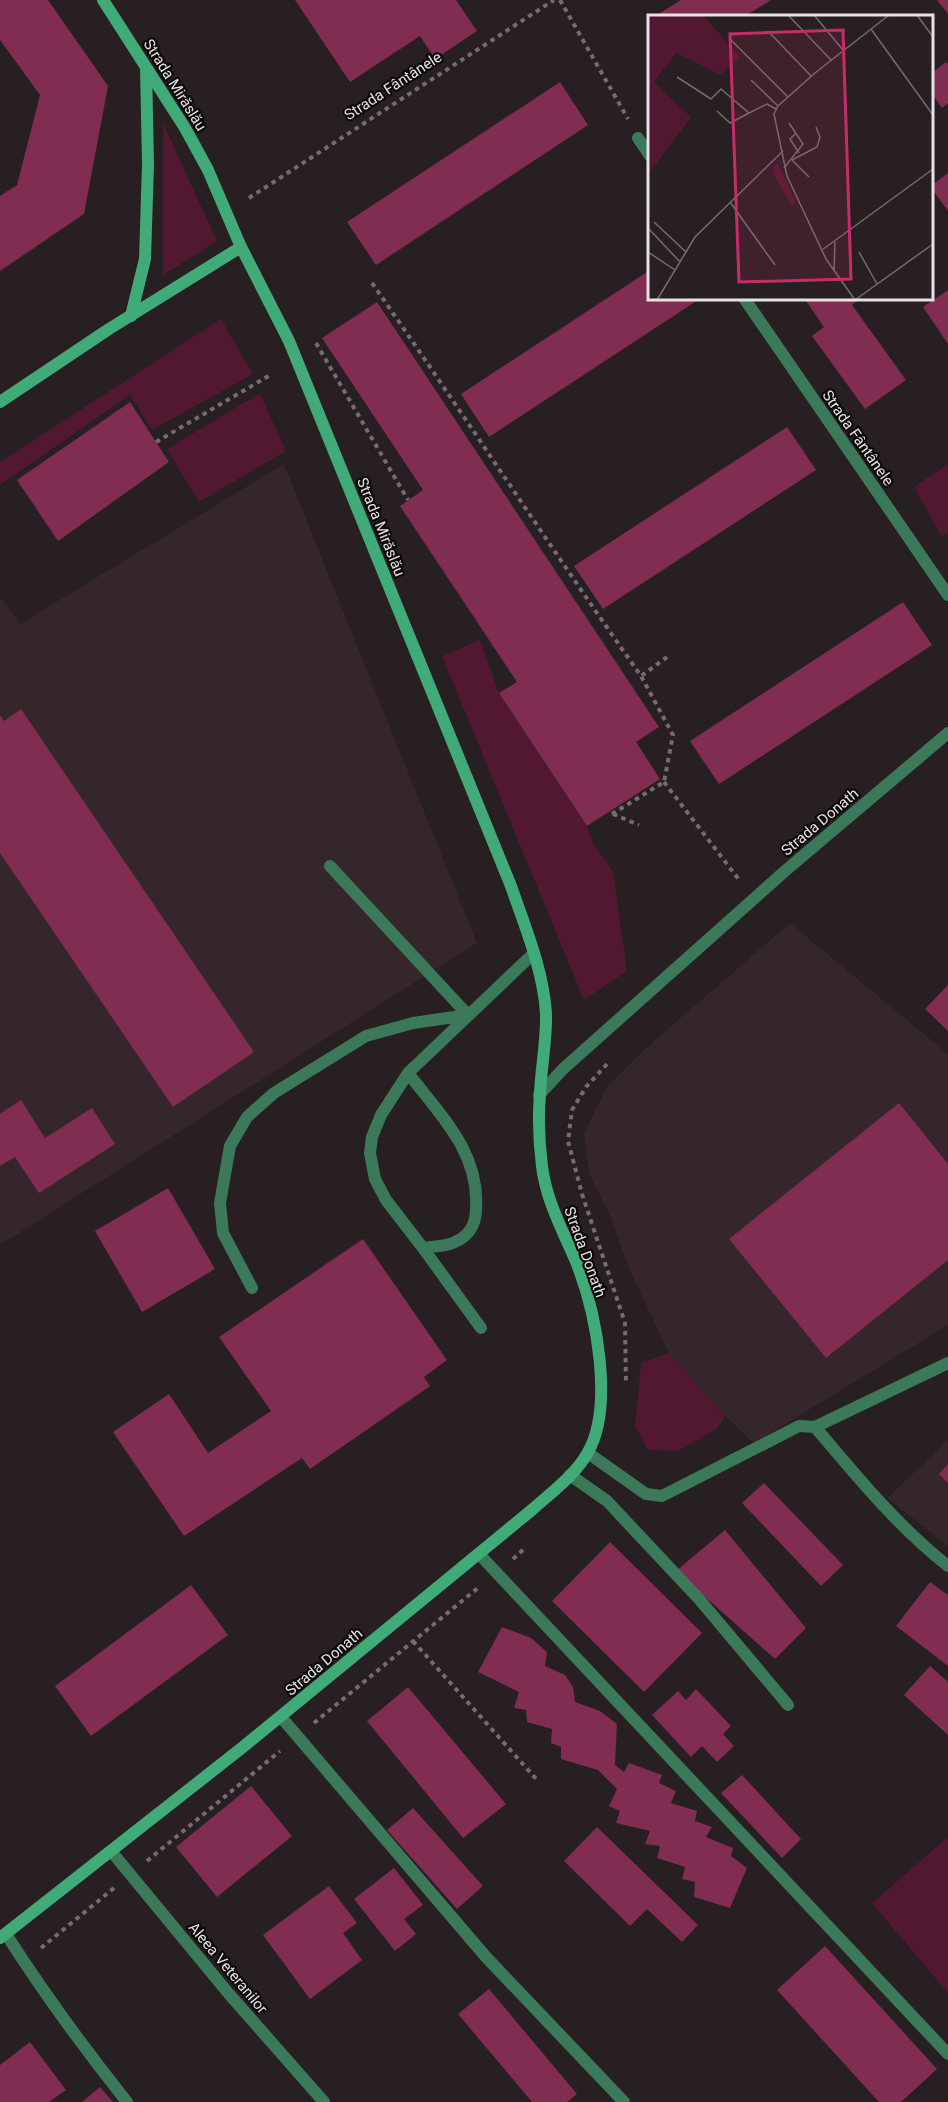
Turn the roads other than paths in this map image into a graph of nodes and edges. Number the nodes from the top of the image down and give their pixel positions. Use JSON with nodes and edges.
{"nodes":[{"id":1,"x":103,"y":0,"type":"edge"},
{"id":2,"x":146,"y":65,"type":"junction"},
{"id":3,"x":638,"y":138,"type":"road end"},
{"id":4,"x":648,"y":153,"type":"edge"},
{"id":5,"x":241,"y":247,"type":"junction"},
{"id":6,"x":745,"y":300,"type":"edge"},
{"id":7,"x":131,"y":316,"type":"junction"},
{"id":8,"x":0,"y":402,"type":"edge"},
{"id":9,"x":948,"y":595,"type":"edge"},
{"id":10,"x":948,"y":733,"type":"edge"},
{"id":11,"x":330,"y":866,"type":"dead end"},
{"id":12,"x":533,"y":954,"type":"junction"},
{"id":13,"x":468,"y":1015,"type":"junction"},
{"id":14,"x":408,"y":1073,"type":"junction"},
{"id":15,"x":539,"y":1095,"type":"junction"},
{"id":16,"x":423,"y":1248,"type":"junction"},
{"id":17,"x":252,"y":1288,"type":"dead end"},
{"id":18,"x":481,"y":1328,"type":"dead end"},
{"id":19,"x":948,"y":1363,"type":"edge"},
{"id":20,"x":815,"y":1427,"type":"junction"},
{"id":21,"x":588,"y":1453,"type":"junction"},
{"id":22,"x":570,"y":1475,"type":"junction"},
{"id":23,"x":479,"y":1554,"type":"junction"},
{"id":24,"x":948,"y":1566,"type":"edge"},
{"id":25,"x":788,"y":1705,"type":"dead end"},
{"id":26,"x":281,"y":1717,"type":"junction"},
{"id":27,"x":111,"y":1851,"type":"junction"},
{"id":28,"x":3,"y":1936,"type":"edge"},
{"id":29,"x":948,"y":2054,"type":"edge"},
{"id":30,"x":127,"y":2102,"type":"edge"},
{"id":31,"x":324,"y":2102,"type":"edge"},
{"id":32,"x":624,"y":2102,"type":"edge"}],
"edges":[{"from":1,"to":2,"type":"main road","name":"Strada Mirăslău"},
{"from":2,"to":5,"type":"main road","name":"Strada Mirăslău"},
{"from":2,"to":7,"type":"main road"},
{"from":3,"to":4,"type":"street"},
{"from":5,"to":7,"type":"main road"},
{"from":5,"to":12,"type":"main road","name":"Strada Mirăslău"},
{"from":6,"to":9,"type":"street","name":"Strada Fântânele"},
{"from":7,"to":8,"type":"main road"},
{"from":10,"to":15,"type":"street","name":"Strada Donath"},
{"from":11,"to":13,"type":"street"},
{"from":12,"to":13,"type":"street"},
{"from":12,"to":15,"type":"main road","name":"Strada Mirăslău"},
{"from":13,"to":14,"type":"street"},
{"from":13,"to":17,"type":"street"},
{"from":14,"to":16,"type":"street"},
{"from":14,"to":16,"type":"street"},
{"from":15,"to":21,"type":"main road","name":"Strada Donath"},
{"from":16,"to":18,"type":"street"},
{"from":19,"to":20,"type":"street"},
{"from":20,"to":21,"type":"street"},
{"from":20,"to":24,"type":"street"},
{"from":21,"to":22,"type":"main road","name":"Strada Donath"},
{"from":22,"to":23,"type":"main road","name":"Strada Donath"},
{"from":22,"to":25,"type":"street"},
{"from":23,"to":26,"type":"main road","name":"Strada Donath"},
{"from":23,"to":29,"type":"street"},
{"from":26,"to":27,"type":"main road","name":"Strada Donath"},
{"from":26,"to":32,"type":"street"},
{"from":27,"to":28,"type":"main road","name":"Strada Donath"},
{"from":27,"to":31,"type":"street","name":"Aleea Veteranilor"},
{"from":28,"to":30,"type":"street"}]}
